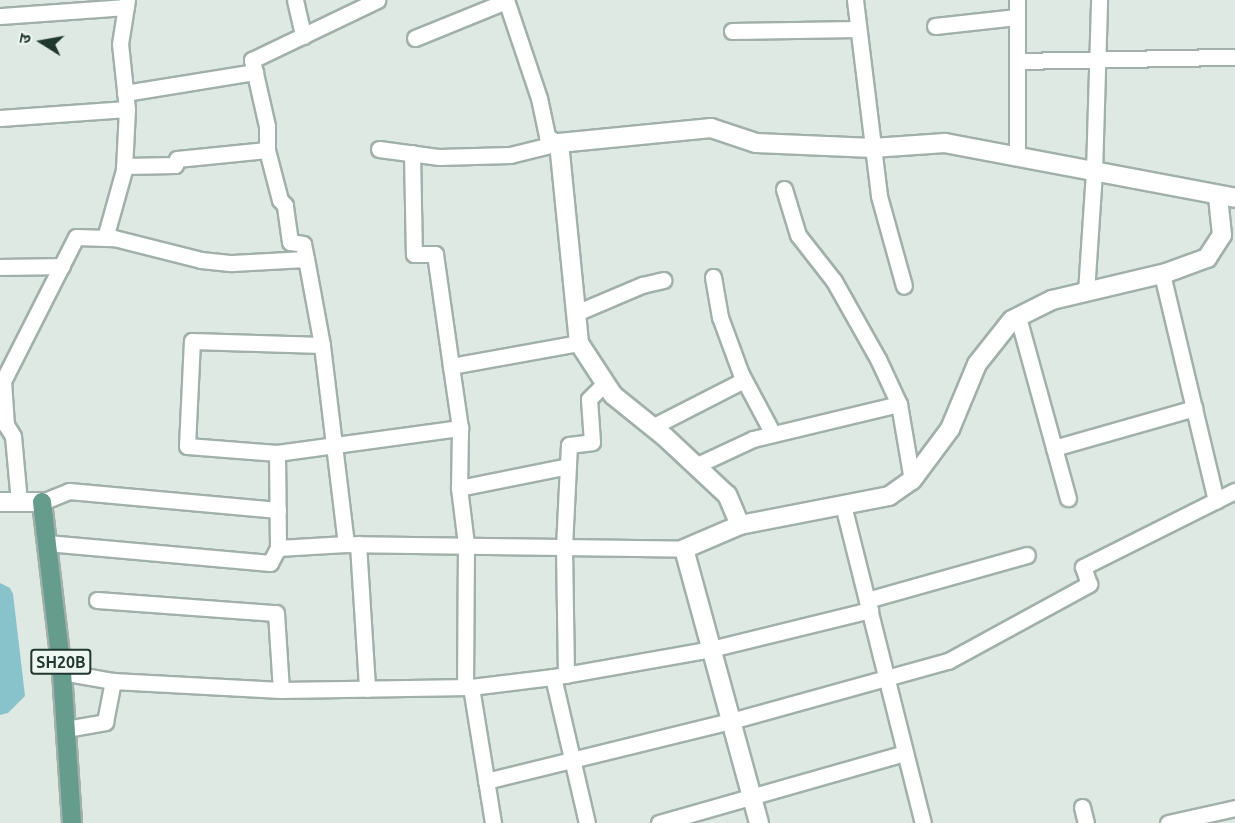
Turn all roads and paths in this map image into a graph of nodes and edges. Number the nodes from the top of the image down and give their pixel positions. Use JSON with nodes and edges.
{"nodes":[{"id":1,"x":295,"y":0,"type":"edge"},
{"id":2,"x":377,"y":0,"type":"edge"},
{"id":3,"x":855,"y":0,"type":"edge"},
{"id":4,"x":1017,"y":0,"type":"edge"},
{"id":5,"x":1099,"y":0,"type":"edge"},
{"id":6,"x":506,"y":1,"type":"edge"},
{"id":7,"x":127,"y":4,"type":"edge"},
{"id":8,"x":0,"y":16,"type":"edge"},
{"id":9,"x":1017,"y":16,"type":"junction"},
{"id":10,"x":935,"y":26,"type":"dead end"},
{"id":11,"x":858,"y":29,"type":"junction"},
{"id":12,"x":732,"y":31,"type":"dead end"},
{"id":13,"x":303,"y":36,"type":"junction"},
{"id":14,"x":416,"y":38,"type":"dead end"},
{"id":15,"x":1235,"y":57,"type":"edge"},
{"id":16,"x":1098,"y":59,"type":"junction"},
{"id":17,"x":1017,"y":61,"type":"junction"},
{"id":18,"x":255,"y":72,"type":"junction"},
{"id":19,"x":125,"y":93,"type":"junction"},
{"id":20,"x":127,"y":110,"type":"junction"},
{"id":21,"x":0,"y":118,"type":"edge"},
{"id":22,"x":559,"y":143,"type":"junction"},
{"id":23,"x":873,"y":148,"type":"junction"},
{"id":24,"x":379,"y":149,"type":"dead end"},
{"id":25,"x":267,"y":150,"type":"junction"},
{"id":26,"x":412,"y":153,"type":"junction"},
{"id":27,"x":1017,"y":157,"type":"junction"},
{"id":28,"x":124,"y":166,"type":"junction"},
{"id":29,"x":1094,"y":172,"type":"junction"},
{"id":30,"x":784,"y":189,"type":"dead end"},
{"id":31,"x":1227,"y":197,"type":"edge"},
{"id":32,"x":105,"y":238,"type":"junction"},
{"id":33,"x":306,"y":259,"type":"junction"},
{"id":34,"x":62,"y":266,"type":"junction"},
{"id":35,"x":0,"y":267,"type":"edge"},
{"id":36,"x":1162,"y":274,"type":"junction"},
{"id":37,"x":713,"y":277,"type":"dead end"},
{"id":38,"x":663,"y":280,"type":"dead end"},
{"id":39,"x":904,"y":286,"type":"dead end"},
{"id":40,"x":1086,"y":292,"type":"junction"},
{"id":41,"x":576,"y":313,"type":"junction"},
{"id":42,"x":1018,"y":317,"type":"junction"},
{"id":43,"x":579,"y":343,"type":"junction"},
{"id":44,"x":322,"y":345,"type":"junction"},
{"id":45,"x":451,"y":366,"type":"junction"},
{"id":46,"x":744,"y":380,"type":"junction"},
{"id":47,"x":2,"y":381,"type":"edge"},
{"id":48,"x":605,"y":383,"type":"junction"},
{"id":49,"x":899,"y":404,"type":"junction"},
{"id":50,"x":1194,"y":408,"type":"junction"},
{"id":51,"x":652,"y":427,"type":"junction"},
{"id":52,"x":460,"y":428,"type":"junction"},
{"id":53,"x":773,"y":434,"type":"junction"},
{"id":54,"x":332,"y":444,"type":"junction"},
{"id":55,"x":1054,"y":448,"type":"junction"},
{"id":56,"x":277,"y":453,"type":"junction"},
{"id":57,"x":568,"y":466,"type":"junction"},
{"id":58,"x":695,"y":466,"type":"junction"},
{"id":59,"x":912,"y":480,"type":"junction"},
{"id":60,"x":459,"y":488,"type":"junction"},
{"id":61,"x":1235,"y":491,"type":"edge"},
{"id":62,"x":1068,"y":498,"type":"dead end"},
{"id":63,"x":1216,"y":501,"type":"junction"},
{"id":64,"x":0,"y":502,"type":"edge"},
{"id":65,"x":19,"y":502,"type":"junction"},
{"id":66,"x":42,"y":502,"type":"junction"},
{"id":67,"x":843,"y":505,"type":"junction"},
{"id":68,"x":278,"y":510,"type":"junction"},
{"id":69,"x":740,"y":525,"type":"junction"},
{"id":70,"x":47,"y":543,"type":"junction"},
{"id":71,"x":352,"y":544,"type":"junction"},
{"id":72,"x":466,"y":544,"type":"junction"},
{"id":73,"x":564,"y":546,"type":"junction"},
{"id":74,"x":279,"y":548,"type":"junction"},
{"id":75,"x":684,"y":549,"type":"junction"},
{"id":76,"x":1027,"y":555,"type":"dead end"},
{"id":77,"x":97,"y":600,"type":"dead end"},
{"id":78,"x":869,"y":605,"type":"junction"},
{"id":79,"x":711,"y":650,"type":"junction"},
{"id":80,"x":62,"y":672,"type":"junction"},
{"id":81,"x":560,"y":676,"type":"junction"},
{"id":82,"x":887,"y":679,"type":"junction"},
{"id":83,"x":113,"y":681,"type":"junction"},
{"id":84,"x":468,"y":687,"type":"junction"},
{"id":85,"x":367,"y":689,"type":"junction"},
{"id":86,"x":281,"y":690,"type":"junction"},
{"id":87,"x":731,"y":721,"type":"junction"},
{"id":88,"x":66,"y":729,"type":"junction"},
{"id":89,"x":905,"y":753,"type":"junction"},
{"id":90,"x":573,"y":760,"type":"junction"},
{"id":91,"x":486,"y":781,"type":"junction"},
{"id":92,"x":752,"y":798,"type":"junction"},
{"id":93,"x":1082,"y":807,"type":"dead end"},
{"id":94,"x":1235,"y":808,"type":"edge"},
{"id":95,"x":72,"y":823,"type":"edge"},
{"id":96,"x":493,"y":823,"type":"edge"},
{"id":97,"x":587,"y":823,"type":"edge"},
{"id":98,"x":659,"y":823,"type":"edge"},
{"id":99,"x":759,"y":823,"type":"edge"},
{"id":100,"x":923,"y":823,"type":"edge"},
{"id":101,"x":1086,"y":823,"type":"edge"},
{"id":102,"x":1168,"y":823,"type":"edge"}],
"edges":[{"from":1,"to":13,"type":"street"},
{"from":2,"to":13,"type":"street"},
{"from":3,"to":11,"type":"street"},
{"from":4,"to":9,"type":"street"},
{"from":5,"to":16,"type":"street"},
{"from":6,"to":14,"type":"street"},
{"from":6,"to":22,"type":"street"},
{"from":7,"to":8,"type":"street"},
{"from":7,"to":19,"type":"street"},
{"from":9,"to":10,"type":"street"},
{"from":9,"to":17,"type":"street"},
{"from":11,"to":12,"type":"street"},
{"from":11,"to":23,"type":"street"},
{"from":13,"to":18,"type":"street"},
{"from":15,"to":16,"type":"street"},
{"from":16,"to":17,"type":"street"},
{"from":16,"to":29,"type":"street"},
{"from":17,"to":27,"type":"street"},
{"from":18,"to":19,"type":"street"},
{"from":18,"to":25,"type":"street"},
{"from":19,"to":20,"type":"street"},
{"from":20,"to":21,"type":"street"},
{"from":20,"to":28,"type":"street"},
{"from":22,"to":23,"type":"street"},
{"from":22,"to":26,"type":"street"},
{"from":22,"to":41,"type":"street"},
{"from":23,"to":27,"type":"street"},
{"from":23,"to":39,"type":"street"},
{"from":24,"to":26,"type":"street"},
{"from":25,"to":28,"type":"street"},
{"from":25,"to":33,"type":"street"},
{"from":26,"to":45,"type":"street"},
{"from":27,"to":29,"type":"street"},
{"from":28,"to":32,"type":"street"},
{"from":29,"to":31,"type":"street"},
{"from":29,"to":40,"type":"street"},
{"from":30,"to":49,"type":"street"},
{"from":31,"to":36,"type":"street"},
{"from":32,"to":33,"type":"street"},
{"from":32,"to":34,"type":"street"},
{"from":33,"to":44,"type":"street"},
{"from":34,"to":35,"type":"street"},
{"from":34,"to":47,"type":"street"},
{"from":36,"to":40,"type":"street"},
{"from":36,"to":50,"type":"street"},
{"from":37,"to":46,"type":"street"},
{"from":38,"to":41,"type":"street"},
{"from":40,"to":42,"type":"street"},
{"from":41,"to":43,"type":"street"},
{"from":42,"to":55,"type":"street"},
{"from":42,"to":59,"type":"street"},
{"from":43,"to":45,"type":"street"},
{"from":43,"to":48,"type":"street"},
{"from":44,"to":54,"type":"street"},
{"from":44,"to":56,"type":"street"},
{"from":45,"to":52,"type":"street"},
{"from":46,"to":51,"type":"street"},
{"from":46,"to":53,"type":"street"},
{"from":47,"to":65,"type":"street"},
{"from":48,"to":51,"type":"street"},
{"from":48,"to":57,"type":"street"},
{"from":49,"to":53,"type":"street"},
{"from":49,"to":59,"type":"street"},
{"from":50,"to":55,"type":"street"},
{"from":50,"to":63,"type":"street"},
{"from":51,"to":58,"type":"street"},
{"from":52,"to":54,"type":"street"},
{"from":52,"to":60,"type":"street"},
{"from":53,"to":58,"type":"street"},
{"from":54,"to":56,"type":"street"},
{"from":54,"to":71,"type":"street"},
{"from":55,"to":62,"type":"street"},
{"from":56,"to":68,"type":"street"},
{"from":57,"to":60,"type":"street"},
{"from":57,"to":73,"type":"street"},
{"from":58,"to":69,"type":"street"},
{"from":59,"to":67,"type":"street"},
{"from":60,"to":72,"type":"street"},
{"from":61,"to":63,"type":"street"},
{"from":63,"to":82,"type":"street"},
{"from":64,"to":65,"type":"street"},
{"from":65,"to":66,"type":"street"},
{"from":66,"to":68,"type":"street"},
{"from":66,"to":70,"type":"main road","number":"SH20B"},
{"from":67,"to":69,"type":"street"},
{"from":67,"to":78,"type":"street"},
{"from":68,"to":74,"type":"street"},
{"from":69,"to":75,"type":"street"},
{"from":70,"to":74,"type":"street"},
{"from":70,"to":80,"type":"main road","number":"SH20B"},
{"from":71,"to":72,"type":"street"},
{"from":71,"to":74,"type":"street"},
{"from":71,"to":85,"type":"street"},
{"from":72,"to":73,"type":"street"},
{"from":72,"to":84,"type":"street"},
{"from":73,"to":75,"type":"street"},
{"from":73,"to":81,"type":"street"},
{"from":75,"to":79,"type":"street"},
{"from":76,"to":78,"type":"street"},
{"from":77,"to":86,"type":"street"},
{"from":78,"to":79,"type":"street"},
{"from":78,"to":82,"type":"street"},
{"from":79,"to":81,"type":"street"},
{"from":79,"to":87,"type":"street"},
{"from":80,"to":83,"type":"street"},
{"from":80,"to":88,"type":"main road","number":"SH20B"},
{"from":81,"to":84,"type":"street"},
{"from":81,"to":90,"type":"street"},
{"from":82,"to":87,"type":"street"},
{"from":82,"to":89,"type":"street"},
{"from":83,"to":86,"type":"street"},
{"from":83,"to":88,"type":"street"},
{"from":84,"to":85,"type":"street"},
{"from":84,"to":91,"type":"street"},
{"from":85,"to":86,"type":"street"},
{"from":87,"to":90,"type":"street"},
{"from":87,"to":92,"type":"street"},
{"from":88,"to":95,"type":"main road","number":"SH20B"},
{"from":89,"to":92,"type":"street"},
{"from":89,"to":100,"type":"street"},
{"from":90,"to":91,"type":"street"},
{"from":90,"to":97,"type":"street"},
{"from":91,"to":96,"type":"street"},
{"from":92,"to":98,"type":"street"},
{"from":92,"to":99,"type":"street"},
{"from":93,"to":101,"type":"street"},
{"from":94,"to":102,"type":"street"}]}
